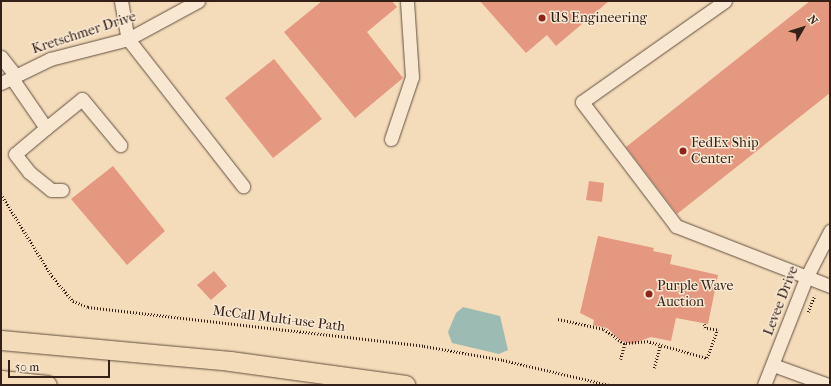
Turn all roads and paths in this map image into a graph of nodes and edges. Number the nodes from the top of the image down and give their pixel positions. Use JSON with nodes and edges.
{"nodes":[{"id":1,"x":121,"y":1,"type":"edge"},
{"id":2,"x":198,"y":1,"type":"edge"},
{"id":3,"x":407,"y":1,"type":"edge"},
{"id":4,"x":725,"y":1,"type":"edge"},
{"id":5,"x":128,"y":39,"type":"junction"},
{"id":6,"x":1,"y":57,"type":"edge"},
{"id":7,"x":9,"y":78,"type":"edge"},
{"id":8,"x":46,"y":128,"type":"junction"},
{"id":9,"x":391,"y":139,"type":"dead end"},
{"id":10,"x":120,"y":145,"type":"dead end"},
{"id":11,"x":243,"y":186,"type":"dead end"},
{"id":12,"x":62,"y":190,"type":"dead end"},
{"id":13,"x":1,"y":194,"type":"edge"},
{"id":14,"x":830,"y":231,"type":"edge"},
{"id":15,"x":807,"y":276,"type":"junction"},
{"id":16,"x":830,"y":286,"type":"edge"},
{"id":17,"x":558,"y":319,"type":"dead end"},
{"id":18,"x":704,"y":324,"type":"dead end"},
{"id":19,"x":1,"y":340,"type":"edge"},
{"id":20,"x":626,"y":343,"type":"junction"},
{"id":21,"x":660,"y":345,"type":"junction"},
{"id":22,"x":621,"y":359,"type":"dead end"},
{"id":23,"x":773,"y":365,"type":"junction"},
{"id":24,"x":654,"y":368,"type":"dead end"},
{"id":25,"x":1,"y":380,"type":"edge"},
{"id":26,"x":47,"y":385,"type":"edge"},
{"id":27,"x":405,"y":385,"type":"edge"},
{"id":28,"x":610,"y":385,"type":"edge"},
{"id":29,"x":764,"y":385,"type":"edge"},
{"id":30,"x":828,"y":385,"type":"edge"}],
"edges":[{"from":1,"to":5,"type":"street"},
{"from":2,"to":5,"type":"street","name":"Kretschmer Drive"},
{"from":3,"to":9,"type":"street"},
{"from":4,"to":15,"type":"street"},
{"from":5,"to":7,"type":"street","name":"Kretschmer Drive"},
{"from":5,"to":11,"type":"street"},
{"from":6,"to":7,"type":"street"},
{"from":7,"to":8,"type":"street"},
{"from":8,"to":10,"type":"street"},
{"from":8,"to":12,"type":"street"},
{"from":13,"to":28,"type":"path","name":"McCall Multi-use Path"},
{"from":14,"to":15,"type":"street","name":"Levee Drive"},
{"from":15,"to":16,"type":"street"},
{"from":15,"to":23,"type":"street","name":"Levee Drive"},
{"from":17,"to":20,"type":"path"},
{"from":18,"to":21,"type":"path"},
{"from":19,"to":27,"type":"highway"},
{"from":20,"to":21,"type":"path"},
{"from":20,"to":22,"type":"path"},
{"from":21,"to":24,"type":"path"},
{"from":23,"to":29,"type":"street","name":"Levee Drive"},
{"from":23,"to":30,"type":"street"},
{"from":25,"to":26,"type":"highway"}]}
